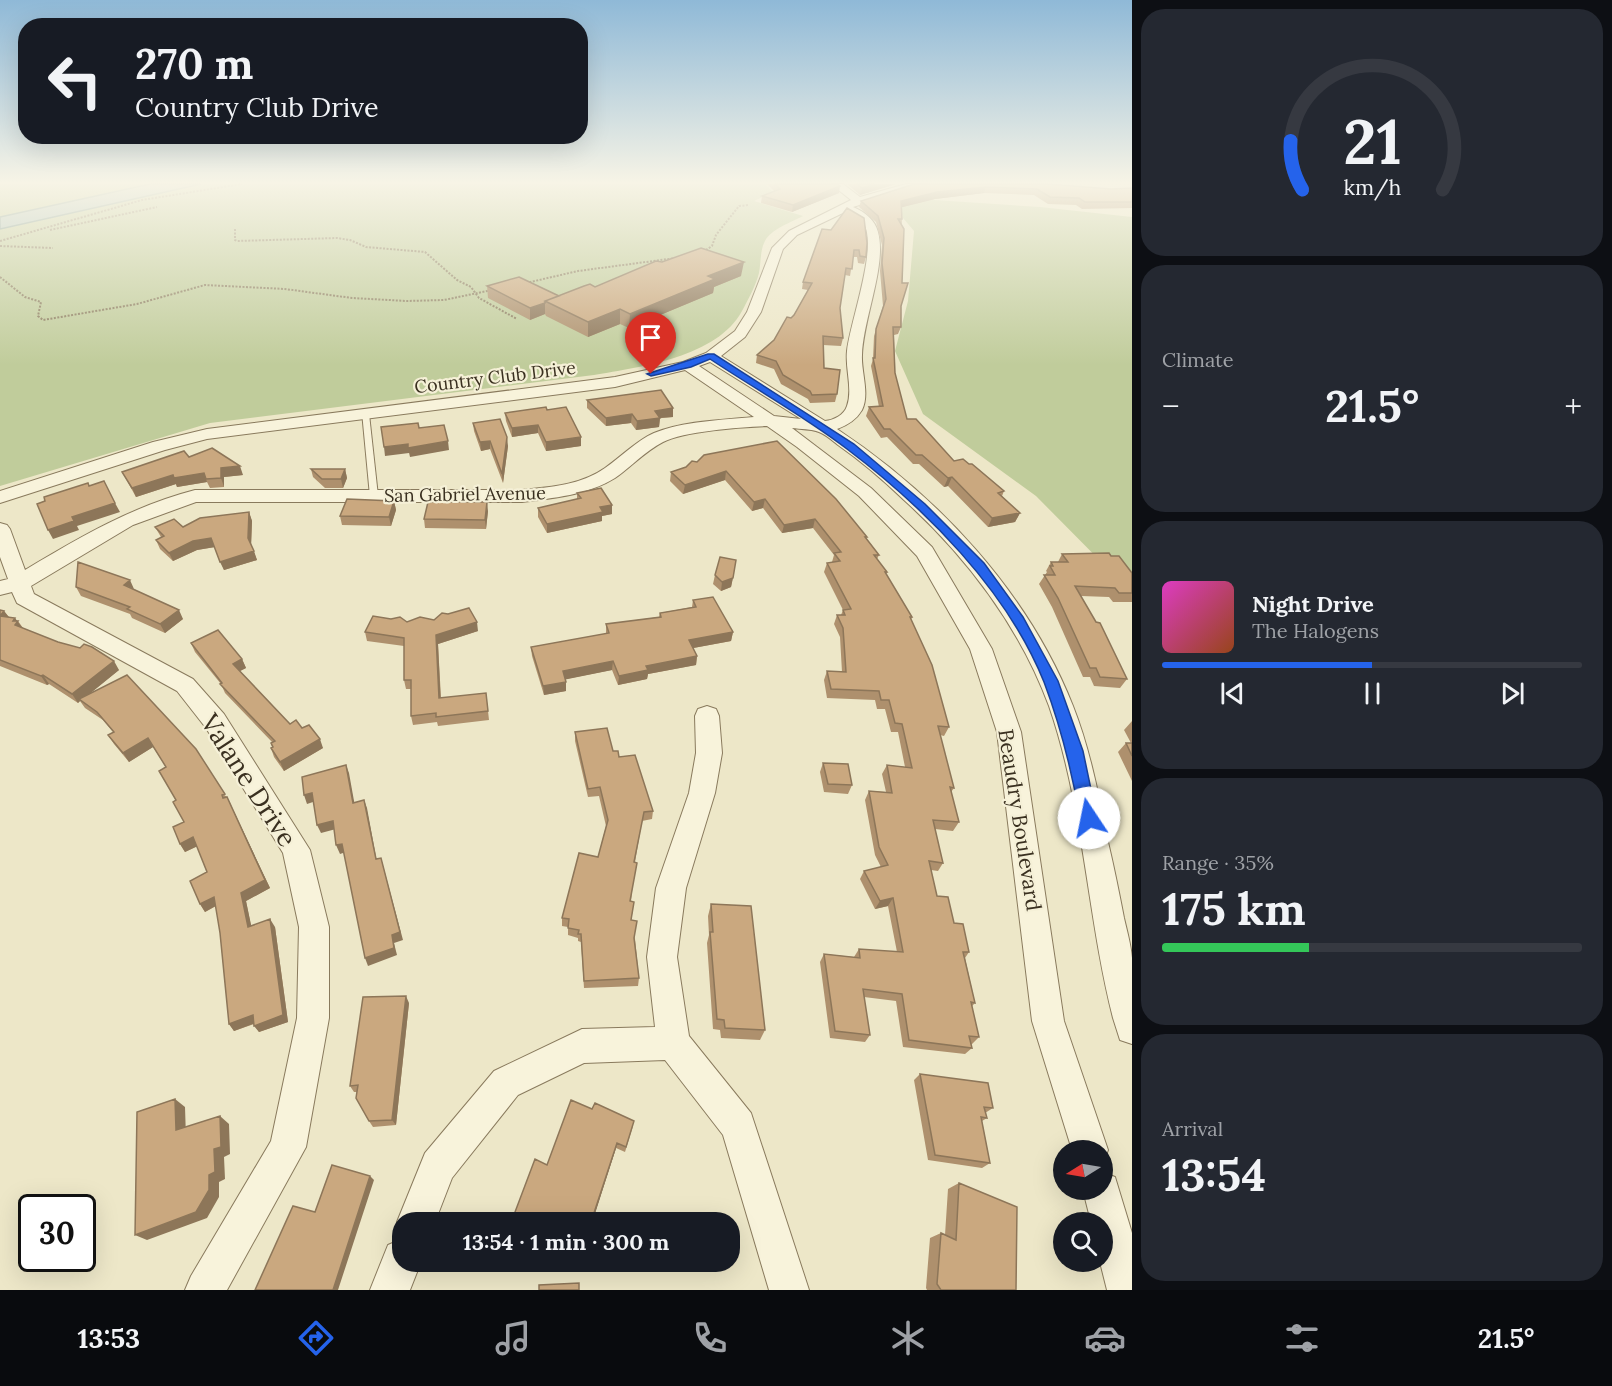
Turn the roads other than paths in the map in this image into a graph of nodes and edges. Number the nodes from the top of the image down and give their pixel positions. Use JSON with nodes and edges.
{"nodes":[{"id":1,"x":782,"y":244,"type":"edge"},
{"id":2,"x":873,"y":244,"type":"edge"},
{"id":3,"x":711,"y":356,"type":"junction"},
{"id":4,"x":688,"y":365,"type":"junction"},
{"id":5,"x":364,"y":414,"type":"junction"},
{"id":6,"x":770,"y":421,"type":"junction"},
{"id":7,"x":818,"y":426,"type":"junction"},
{"id":8,"x":374,"y":496,"type":"junction"},
{"id":9,"x":0,"y":497,"type":"edge"},
{"id":10,"x":0,"y":529,"type":"edge"},
{"id":11,"x":10,"y":585,"type":"edge"},
{"id":12,"x":707,"y":717,"type":"dead end"},
{"id":13,"x":1132,"y":1028,"type":"edge"},
{"id":14,"x":673,"y":1043,"type":"junction"},
{"id":15,"x":1087,"y":1140,"type":"edge"},
{"id":16,"x":1104,"y":1200,"type":"edge"},
{"id":17,"x":420,"y":1212,"type":"edge"},
{"id":18,"x":397,"y":1272,"type":"edge"},
{"id":19,"x":205,"y":1290,"type":"edge"},
{"id":20,"x":390,"y":1290,"type":"edge"},
{"id":21,"x":789,"y":1290,"type":"edge"},
{"id":22,"x":1127,"y":1290,"type":"edge"}],
"edges":[{"from":1,"to":3,"type":"street","name":"Country Club Drive"},
{"from":2,"to":7,"type":"street","name":"San Gabriel Avenue"},
{"from":3,"to":4,"type":"street","name":"Country Club Drive"},
{"from":3,"to":7,"type":"street"},
{"from":4,"to":5,"type":"street","name":"Country Club Drive"},
{"from":4,"to":6,"type":"street","name":"Beaudry Boulevard"},
{"from":5,"to":8,"type":"lane"},
{"from":5,"to":9,"type":"street","name":"Country Club Drive"},
{"from":6,"to":7,"type":"street","name":"San Gabriel Avenue"},
{"from":6,"to":8,"type":"street","name":"San Gabriel Avenue"},
{"from":6,"to":15,"type":"street","name":"Beaudry Boulevard"},
{"from":7,"to":13,"type":"street"},
{"from":8,"to":11,"type":"street","name":"San Gabriel Avenue"},
{"from":10,"to":11,"type":"street","name":"Valane Drive"},
{"from":11,"to":19,"type":"street","name":"Valane Drive"},
{"from":12,"to":14,"type":"street"},
{"from":14,"to":17,"type":"street"},
{"from":14,"to":21,"type":"street"},
{"from":16,"to":22,"type":"street"},
{"from":18,"to":20,"type":"street"}]}
